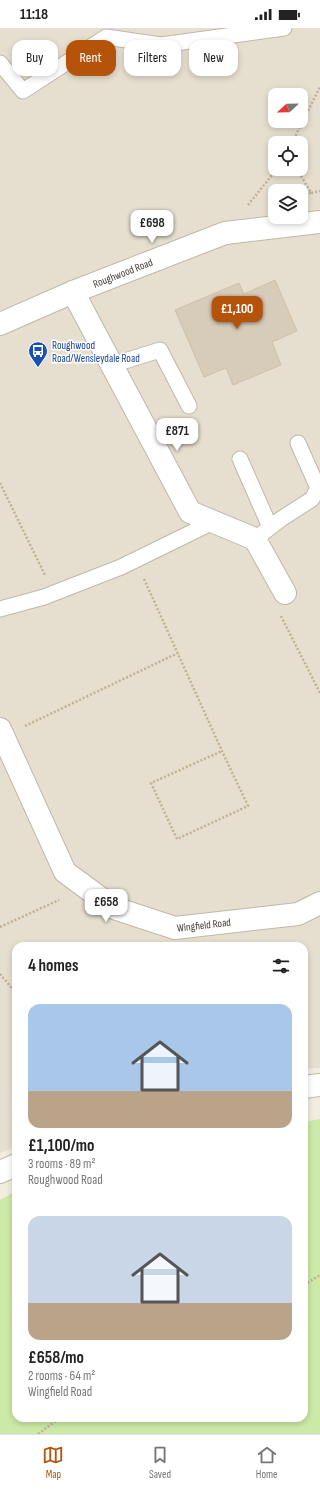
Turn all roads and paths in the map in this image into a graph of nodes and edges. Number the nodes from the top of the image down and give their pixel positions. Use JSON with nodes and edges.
{"nodes":[{"id":1,"x":284,"y":28,"type":"edge"},
{"id":2,"x":0,"y":63,"type":"edge"},
{"id":3,"x":320,"y":87,"type":"edge"},
{"id":4,"x":296,"y":136,"type":"edge"},
{"id":5,"x":271,"y":176,"type":"edge"},
{"id":6,"x":301,"y":176,"type":"edge"},
{"id":7,"x":320,"y":191,"type":"edge"},
{"id":8,"x":311,"y":193,"type":"junction"},
{"id":9,"x":308,"y":194,"type":"edge"},
{"id":10,"x":320,"y":222,"type":"edge"},
{"id":11,"x":225,"y":233,"type":"junction"},
{"id":12,"x":74,"y":292,"type":"junction"},
{"id":13,"x":0,"y":324,"type":"edge"},
{"id":14,"x":112,"y":364,"type":"junction"},
{"id":15,"x":189,"y":406,"type":"dead end"},
{"id":16,"x":298,"y":443,"type":"dead end"},
{"id":17,"x":240,"y":459,"type":"dead end"},
{"id":18,"x":0,"y":482,"type":"edge"},
{"id":19,"x":214,"y":522,"type":"junction"},
{"id":20,"x":263,"y":533,"type":"junction"},
{"id":21,"x":136,"y":560,"type":"junction"},
{"id":22,"x":285,"y":592,"type":"joint"},
{"id":23,"x":54,"y":593,"type":"junction"},
{"id":24,"x":0,"y":608,"type":"edge"},
{"id":25,"x":178,"y":653,"type":"junction"},
{"id":26,"x":320,"y":692,"type":"edge"},
{"id":27,"x":2,"y":732,"type":"edge"},
{"id":28,"x":222,"y":751,"type":"junction"},
{"id":29,"x":85,"y":887,"type":"junction"},
{"id":30,"x":320,"y":903,"type":"edge"},
{"id":31,"x":0,"y":927,"type":"edge"},
{"id":32,"x":0,"y":974,"type":"edge"},
{"id":33,"x":12,"y":988,"type":"edge"},
{"id":34,"x":320,"y":1085,"type":"edge"},
{"id":35,"x":308,"y":1086,"type":"edge"},
{"id":36,"x":12,"y":1167,"type":"edge"},
{"id":37,"x":0,"y":1172,"type":"edge"},
{"id":38,"x":320,"y":1275,"type":"edge"},
{"id":39,"x":308,"y":1282,"type":"edge"},
{"id":40,"x":54,"y":1422,"type":"edge"},
{"id":41,"x":38,"y":1434,"type":"edge"}],
"edges":[{"from":1,"to":2,"type":"lane"},
{"from":3,"to":4,"type":"path"},
{"from":5,"to":11,"type":"path"},
{"from":6,"to":8,"type":"path"},
{"from":7,"to":8,"type":"path"},
{"from":8,"to":9,"type":"path"},
{"from":10,"to":11,"type":"street","name":"Roughwood Road"},
{"from":11,"to":12,"type":"street","name":"Roughwood Road"},
{"from":12,"to":13,"type":"street","name":"Roughwood Road"},
{"from":12,"to":14,"type":"street"},
{"from":14,"to":15,"type":"lane"},
{"from":14,"to":19,"type":"street"},
{"from":16,"to":20,"type":"lane"},
{"from":17,"to":20,"type":"lane"},
{"from":18,"to":23,"type":"path"},
{"from":19,"to":20,"type":"street"},
{"from":19,"to":21,"type":"lane"},
{"from":20,"to":22,"type":"street"},
{"from":21,"to":23,"type":"lane"},
{"from":21,"to":25,"type":"path"},
{"from":22,"to":26,"type":"path"},
{"from":23,"to":24,"type":"lane"},
{"from":25,"to":27,"type":"path"},
{"from":25,"to":28,"type":"path"},
{"from":27,"to":29,"type":"street","name":"Wingfield Road"},
{"from":28,"to":28,"type":"path"},
{"from":29,"to":30,"type":"street","name":"Wingfield Road"},
{"from":29,"to":31,"type":"path"},
{"from":32,"to":33,"type":"path"},
{"from":34,"to":35,"type":"street"},
{"from":36,"to":37,"type":"street"},
{"from":38,"to":39,"type":"path"},
{"from":40,"to":41,"type":"path"}]}
